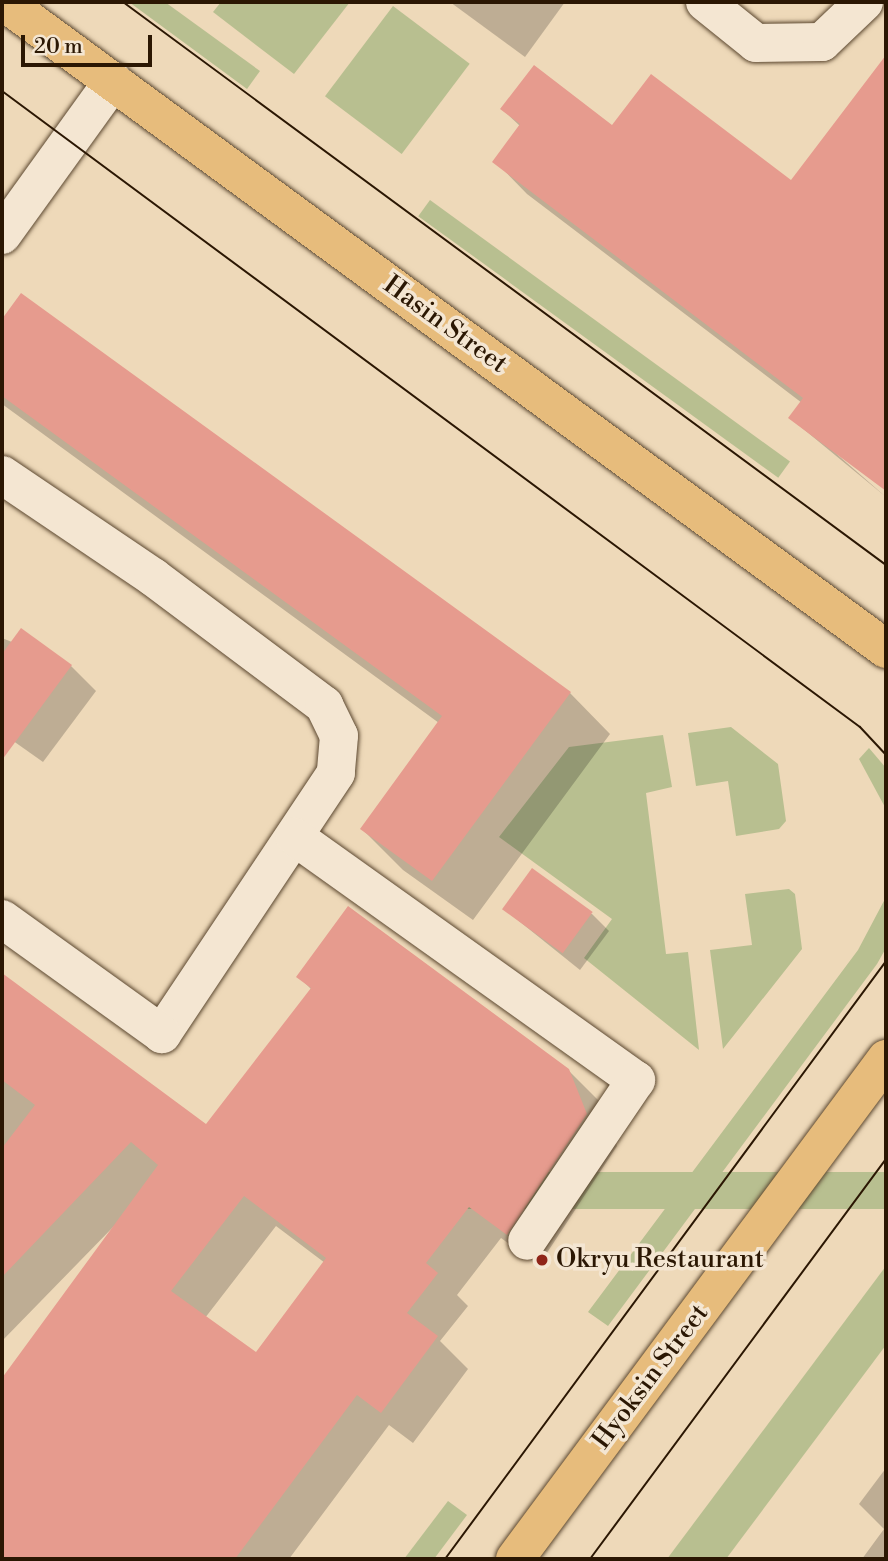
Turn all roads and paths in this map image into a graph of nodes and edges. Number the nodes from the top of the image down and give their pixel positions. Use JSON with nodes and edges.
{"nodes":[{"id":1,"x":4,"y":2,"type":"edge"},
{"id":2,"x":705,"y":2,"type":"edge"},
{"id":3,"x":864,"y":2,"type":"edge"},
{"id":4,"x":113,"y":81,"type":"junction"},
{"id":5,"x":2,"y":235,"type":"edge"},
{"id":6,"x":2,"y":475,"type":"edge"},
{"id":7,"x":886,"y":649,"type":"edge"},
{"id":8,"x":295,"y":837,"type":"junction"},
{"id":9,"x":2,"y":919,"type":"edge"},
{"id":10,"x":886,"y":1059,"type":"edge"},
{"id":11,"x":527,"y":1241,"type":"dead end"},
{"id":12,"x":515,"y":1559,"type":"edge"}],
"edges":[{"from":1,"to":4,"type":"main road","name":"Hasin Street"},
{"from":2,"to":3,"type":"street"},
{"from":4,"to":5,"type":"street"},
{"from":4,"to":7,"type":"main road","name":"Hasin Street"},
{"from":6,"to":8,"type":"street"},
{"from":8,"to":9,"type":"street"},
{"from":8,"to":11,"type":"street"},
{"from":10,"to":12,"type":"main road","name":"Hyoksin Street"}]}
